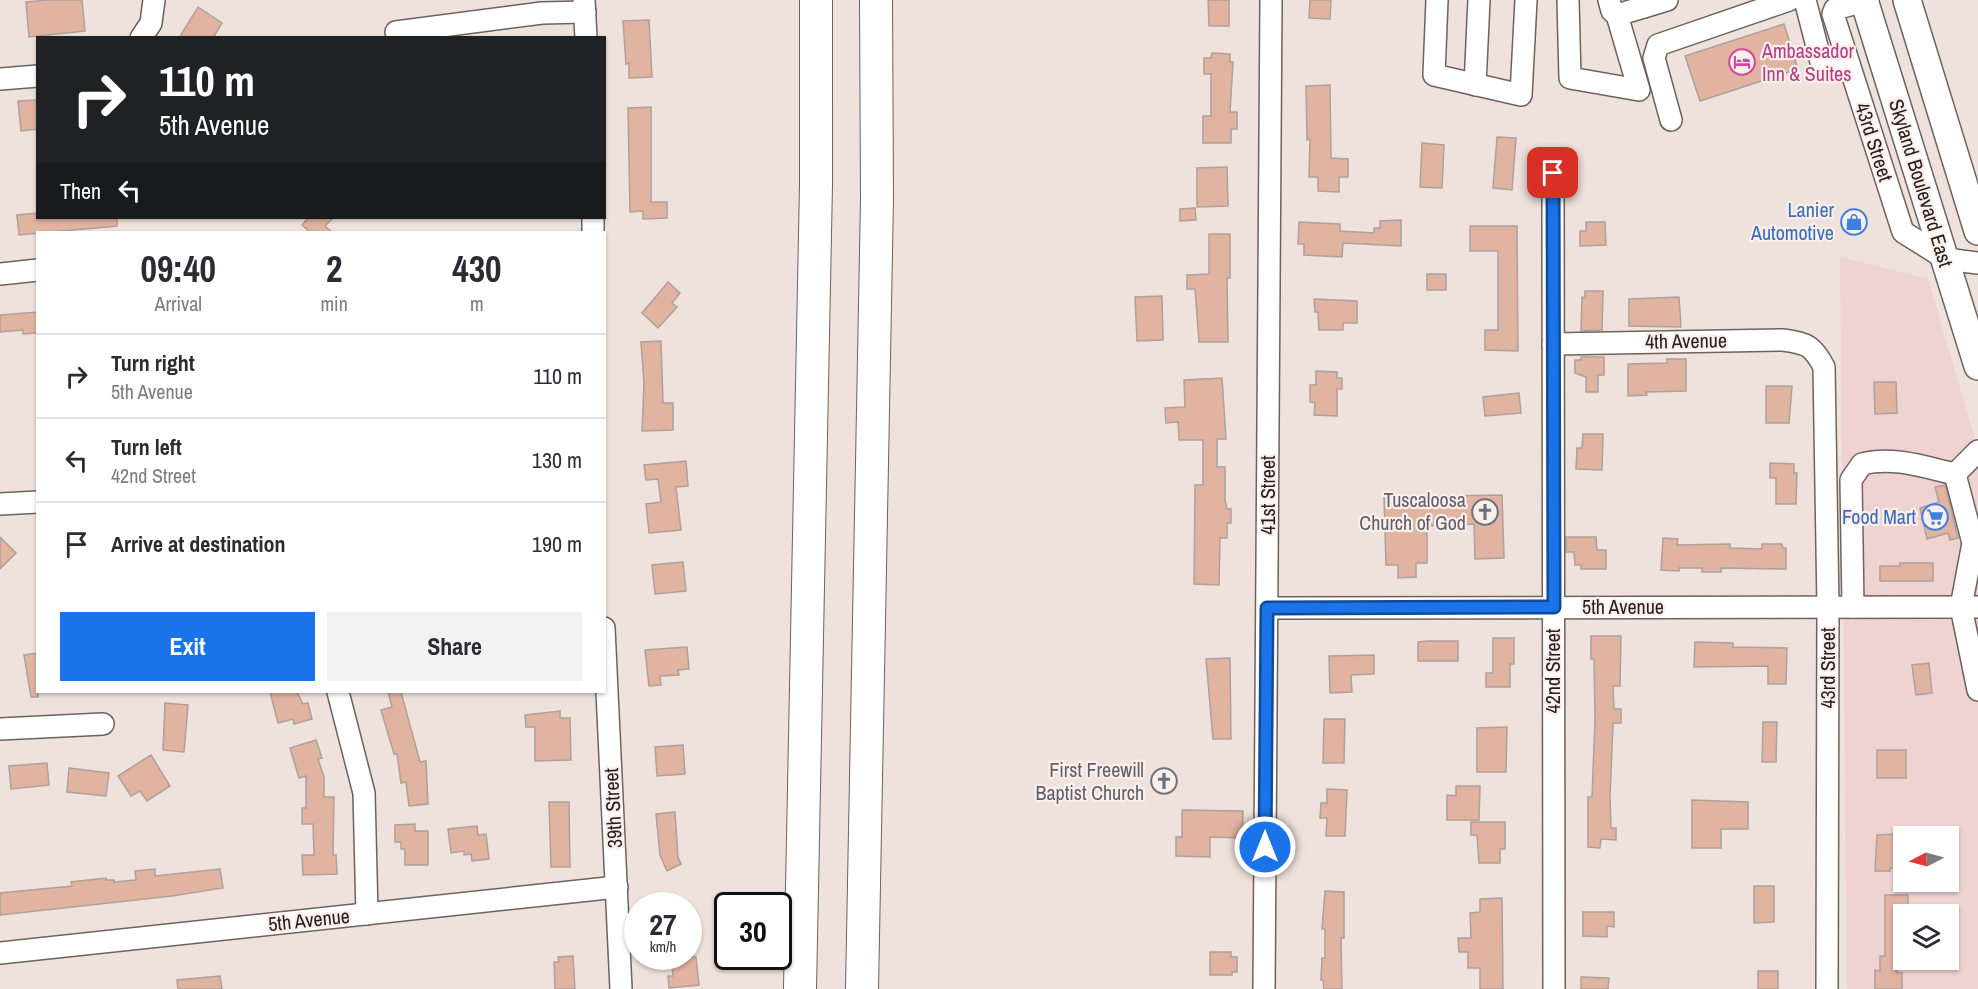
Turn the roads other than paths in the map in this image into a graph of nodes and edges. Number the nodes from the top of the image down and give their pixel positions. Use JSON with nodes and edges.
{"nodes":[{"id":1,"x":154,"y":0,"type":"edge"},
{"id":2,"x":816,"y":0,"type":"edge"},
{"id":3,"x":876,"y":0,"type":"edge"},
{"id":4,"x":1271,"y":0,"type":"edge"},
{"id":5,"x":1437,"y":0,"type":"edge"},
{"id":6,"x":1479,"y":0,"type":"edge"},
{"id":7,"x":1526,"y":0,"type":"edge"},
{"id":8,"x":1568,"y":0,"type":"edge"},
{"id":9,"x":1667,"y":0,"type":"edge"},
{"id":10,"x":1789,"y":0,"type":"edge"},
{"id":11,"x":1805,"y":0,"type":"edge"},
{"id":12,"x":1865,"y":0,"type":"edge"},
{"id":13,"x":1907,"y":0,"type":"edge"},
{"id":14,"x":1643,"y":4,"type":"edge"},
{"id":15,"x":1831,"y":5,"type":"edge"},
{"id":16,"x":584,"y":6,"type":"edge"},
{"id":17,"x":1613,"y":8,"type":"edge"},
{"id":18,"x":396,"y":32,"type":"dead end"},
{"id":19,"x":142,"y":36,"type":"edge"},
{"id":20,"x":586,"y":36,"type":"edge"},
{"id":21,"x":1849,"y":64,"type":"junction"},
{"id":22,"x":36,"y":76,"type":"edge"},
{"id":23,"x":0,"y":79,"type":"edge"},
{"id":24,"x":1475,"y":85,"type":"junction"},
{"id":25,"x":1671,"y":120,"type":"dead end"},
{"id":26,"x":1553,"y":173,"type":"dead end"},
{"id":27,"x":1976,"y":217,"type":"edge"},
{"id":28,"x":1946,"y":259,"type":"junction"},
{"id":29,"x":1978,"y":263,"type":"edge"},
{"id":30,"x":36,"y":270,"type":"edge"},
{"id":31,"x":0,"y":274,"type":"edge"},
{"id":32,"x":1554,"y":344,"type":"junction"},
{"id":33,"x":1816,"y":350,"type":"joint"},
{"id":34,"x":1978,"y":366,"type":"edge"},
{"id":35,"x":1978,"y":451,"type":"edge"},
{"id":36,"x":1955,"y":474,"type":"junction"},
{"id":37,"x":36,"y":502,"type":"edge"},
{"id":38,"x":0,"y":504,"type":"edge"},
{"id":39,"x":1976,"y":543,"type":"edge"},
{"id":40,"x":1554,"y":607,"type":"junction"},
{"id":41,"x":1828,"y":607,"type":"junction"},
{"id":42,"x":1853,"y":607,"type":"junction"},
{"id":43,"x":1970,"y":607,"type":"edge"},
{"id":44,"x":1267,"y":608,"type":"junction"},
{"id":45,"x":1975,"y":659,"type":"edge"},
{"id":46,"x":606,"y":668,"type":"edge"},
{"id":47,"x":1978,"y":690,"type":"edge"},
{"id":48,"x":338,"y":693,"type":"edge"},
{"id":49,"x":104,"y":724,"type":"dead end"},
{"id":50,"x":0,"y":729,"type":"edge"},
{"id":51,"x":617,"y":887,"type":"junction"},
{"id":52,"x":367,"y":914,"type":"junction"},
{"id":53,"x":0,"y":953,"type":"edge"},
{"id":54,"x":621,"y":989,"type":"edge"},
{"id":55,"x":800,"y":989,"type":"edge"},
{"id":56,"x":862,"y":989,"type":"edge"},
{"id":57,"x":1264,"y":989,"type":"edge"},
{"id":58,"x":1554,"y":989,"type":"edge"},
{"id":59,"x":1827,"y":989,"type":"edge"}],
"edges":[{"from":1,"to":19,"type":"street"},
{"from":2,"to":55,"type":"highway"},
{"from":3,"to":56,"type":"highway"},
{"from":4,"to":44,"type":"street","name":"41st Street"},
{"from":5,"to":24,"type":"street"},
{"from":6,"to":24,"type":"street"},
{"from":7,"to":24,"type":"street"},
{"from":8,"to":17,"type":"street"},
{"from":9,"to":14,"type":"street"},
{"from":10,"to":25,"type":"street"},
{"from":11,"to":21,"type":"street"},
{"from":12,"to":15,"type":"street","name":"43rd Street"},
{"from":12,"to":28,"type":"main road","name":"Skyland Boulevard East"},
{"from":13,"to":27,"type":"main road","name":"Skyland Boulevard East"},
{"from":14,"to":17,"type":"street"},
{"from":15,"to":21,"type":"street","name":"43rd Street"},
{"from":16,"to":18,"type":"street"},
{"from":16,"to":20,"type":"street"},
{"from":21,"to":28,"type":"street","name":"43rd Street"},
{"from":22,"to":23,"type":"street"},
{"from":26,"to":32,"type":"street","name":"42nd Street"},
{"from":28,"to":29,"type":"street"},
{"from":28,"to":34,"type":"main road","name":"Skyland Boulevard East"},
{"from":30,"to":31,"type":"street"},
{"from":32,"to":33,"type":"street","name":"4th Avenue"},
{"from":32,"to":40,"type":"street","name":"42nd Street"},
{"from":33,"to":41,"type":"street","name":"43rd Street"},
{"from":35,"to":36,"type":"street"},
{"from":36,"to":39,"type":"street"},
{"from":36,"to":42,"type":"street"},
{"from":37,"to":38,"type":"street"},
{"from":39,"to":43,"type":"street"},
{"from":40,"to":41,"type":"street","name":"5th Avenue"},
{"from":40,"to":44,"type":"street","name":"5th Avenue"},
{"from":40,"to":58,"type":"street","name":"42nd Street"},
{"from":41,"to":42,"type":"street","name":"5th Avenue"},
{"from":41,"to":59,"type":"street","name":"43rd Street"},
{"from":42,"to":43,"type":"street","name":"5th Avenue"},
{"from":43,"to":45,"type":"street"},
{"from":44,"to":57,"type":"street","name":"41st Street"},
{"from":45,"to":47,"type":"street"},
{"from":46,"to":51,"type":"street","name":"39th Street"},
{"from":48,"to":52,"type":"street"},
{"from":49,"to":50,"type":"street"},
{"from":51,"to":52,"type":"street","name":"5th Avenue"},
{"from":51,"to":54,"type":"street","name":"39th Street"},
{"from":52,"to":53,"type":"street","name":"5th Avenue"}]}
